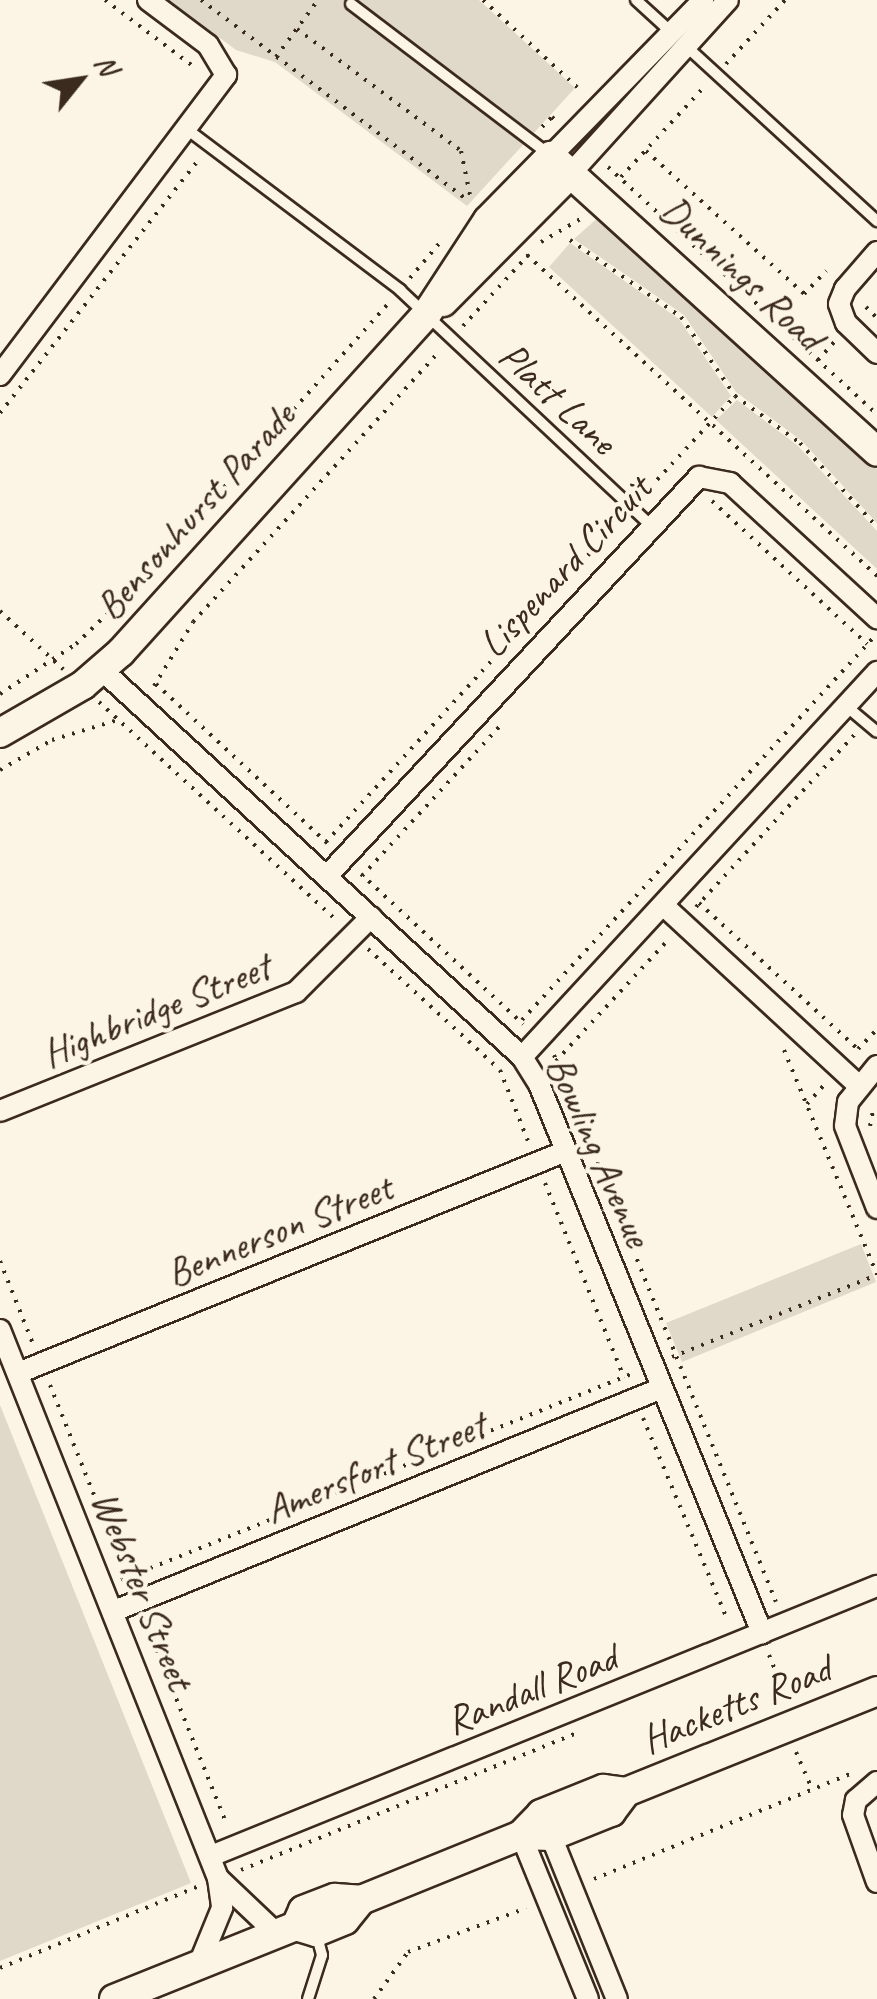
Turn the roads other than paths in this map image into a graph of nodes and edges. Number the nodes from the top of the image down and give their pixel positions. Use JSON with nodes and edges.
{"nodes":[{"id":1,"x":148,"y":0,"type":"edge"},
{"id":2,"x":636,"y":0,"type":"edge"},
{"id":3,"x":703,"y":0,"type":"edge"},
{"id":4,"x":728,"y":0,"type":"edge"},
{"id":5,"x":351,"y":4,"type":"dead end"},
{"id":6,"x":678,"y":39,"type":"junction"},
{"id":7,"x":188,"y":130,"type":"junction"},
{"id":8,"x":561,"y":155,"type":"junction"},
{"id":9,"x":877,"y":220,"type":"edge"},
{"id":10,"x":877,"y":252,"type":"edge"},
{"id":11,"x":426,"y":315,"type":"junction"},
{"id":12,"x":877,"y":353,"type":"edge"},
{"id":13,"x":0,"y":375,"type":"edge"},
{"id":14,"x":877,"y":452,"type":"edge"},
{"id":15,"x":650,"y":525,"type":"junction"},
{"id":16,"x":877,"y":618,"type":"edge"},
{"id":17,"x":877,"y":672,"type":"edge"},
{"id":18,"x":92,"y":678,"type":"junction"},
{"id":19,"x":846,"y":706,"type":"junction"},
{"id":20,"x":3,"y":725,"type":"edge"},
{"id":21,"x":877,"y":732,"type":"edge"},
{"id":22,"x":327,"y":876,"type":"junction"},
{"id":23,"x":663,"y":904,"type":"junction"},
{"id":24,"x":371,"y":917,"type":"junction"},
{"id":25,"x":522,"y":1058,"type":"junction"},
{"id":26,"x":877,"y":1066,"type":"edge"},
{"id":27,"x":859,"y":1086,"type":"junction"},
{"id":28,"x":0,"y":1111,"type":"edge"},
{"id":29,"x":566,"y":1151,"type":"junction"},
{"id":30,"x":877,"y":1208,"type":"edge"},
{"id":31,"x":0,"y":1330,"type":"edge"},
{"id":32,"x":18,"y":1373,"type":"junction"},
{"id":33,"x":662,"y":1388,"type":"junction"},
{"id":34,"x":877,"y":1586,"type":"edge"},
{"id":35,"x":114,"y":1611,"type":"junction"},
{"id":36,"x":762,"y":1633,"type":"junction"},
{"id":37,"x":877,"y":1690,"type":"edge"},
{"id":38,"x":869,"y":1776,"type":"edge"},
{"id":39,"x":546,"y":1825,"type":"junction"},
{"id":40,"x":521,"y":1835,"type":"junction"},
{"id":41,"x":212,"y":1856,"type":"junction"},
{"id":42,"x":218,"y":1878,"type":"junction"},
{"id":43,"x":877,"y":1882,"type":"edge"},
{"id":44,"x":297,"y":1930,"type":"junction"},
{"id":45,"x":199,"y":1964,"type":"junction"},
{"id":46,"x":114,"y":1999,"type":"edge"},
{"id":47,"x":308,"y":1999,"type":"edge"},
{"id":48,"x":588,"y":1999,"type":"edge"},
{"id":49,"x":617,"y":1999,"type":"edge"}],
"edges":[{"from":1,"to":7,"type":"street"},
{"from":2,"to":6,"type":"lane"},
{"from":3,"to":6,"type":"street","name":"Bensonhurst Parade"},
{"from":4,"to":6,"type":"street","name":"Bensonhurst Parade"},
{"from":5,"to":8,"type":"lane"},
{"from":6,"to":8,"type":"street","name":"Bensonhurst Parade"},
{"from":6,"to":8,"type":"street","name":"Bensonhurst Parade"},
{"from":6,"to":9,"type":"lane"},
{"from":7,"to":11,"type":"lane","name":"Platt Lane"},
{"from":7,"to":13,"type":"street"},
{"from":8,"to":11,"type":"street","name":"Bensonhurst Parade"},
{"from":8,"to":11,"type":"street","name":"Bensonhurst Parade"},
{"from":8,"to":14,"type":"street","name":"Dunnings Road"},
{"from":10,"to":12,"type":"street"},
{"from":11,"to":15,"type":"lane","name":"Platt Lane"},
{"from":11,"to":18,"type":"street","name":"Bensonhurst Parade"},
{"from":15,"to":16,"type":"street","name":"Lispenard Circuit"},
{"from":15,"to":22,"type":"street","name":"Lispenard Circuit"},
{"from":17,"to":19,"type":"street"},
{"from":18,"to":20,"type":"street","name":"Bensonhurst Parade"},
{"from":18,"to":22,"type":"street","name":"Bowling Avenue"},
{"from":19,"to":21,"type":"lane"},
{"from":19,"to":23,"type":"street"},
{"from":22,"to":24,"type":"street","name":"Bowling Avenue"},
{"from":23,"to":25,"type":"street"},
{"from":23,"to":27,"type":"street"},
{"from":24,"to":25,"type":"street","name":"Bowling Avenue"},
{"from":24,"to":28,"type":"street","name":"Highbridge Street"},
{"from":25,"to":29,"type":"street","name":"Bowling Avenue"},
{"from":26,"to":27,"type":"street"},
{"from":27,"to":30,"type":"street"},
{"from":29,"to":32,"type":"street","name":"Bennerson Street"},
{"from":29,"to":33,"type":"street","name":"Bowling Avenue"},
{"from":31,"to":32,"type":"street","name":"Webster Street"},
{"from":32,"to":35,"type":"street","name":"Webster Street"},
{"from":33,"to":35,"type":"street","name":"Amersfort Street"},
{"from":33,"to":36,"type":"street","name":"Bowling Avenue"},
{"from":34,"to":36,"type":"street","name":"Randall Road"},
{"from":35,"to":41,"type":"street","name":"Webster Street"},
{"from":36,"to":41,"type":"street","name":"Randall Road"},
{"from":37,"to":39,"type":"street","name":"Hacketts Road"},
{"from":38,"to":43,"type":"street"},
{"from":39,"to":40,"type":"street","name":"Hacketts Road"},
{"from":39,"to":49,"type":"street"},
{"from":40,"to":44,"type":"street","name":"Hacketts Road"},
{"from":40,"to":48,"type":"street"},
{"from":41,"to":42,"type":"street","name":"Webster Street"},
{"from":42,"to":44,"type":"street"},
{"from":42,"to":45,"type":"street","name":"Webster Street"},
{"from":44,"to":45,"type":"street","name":"Hacketts Road"},
{"from":44,"to":47,"type":"lane"},
{"from":45,"to":46,"type":"street","name":"Hacketts Road"}]}
